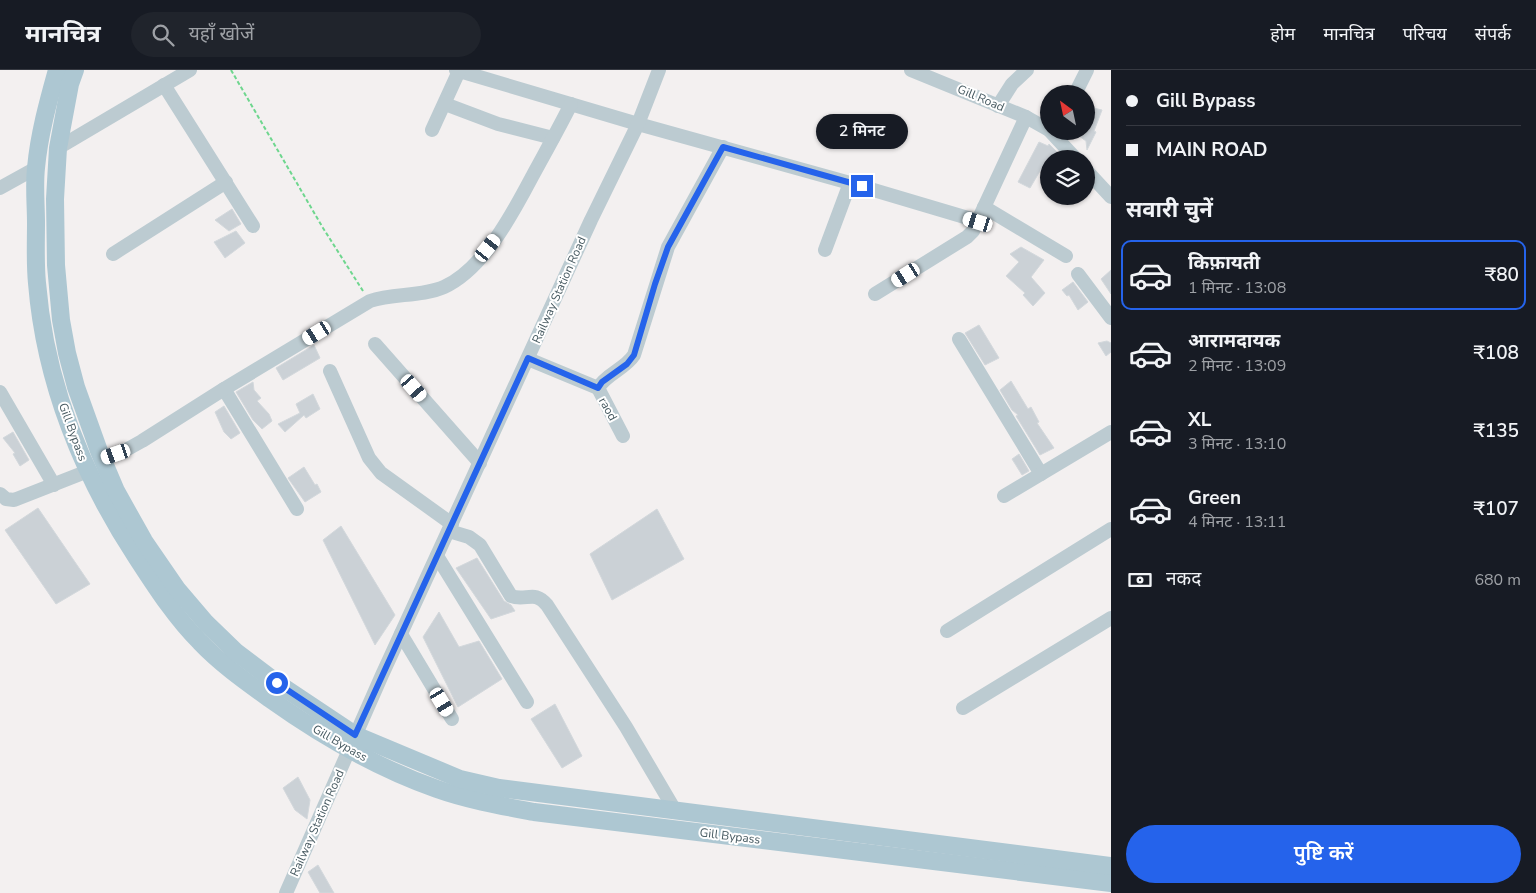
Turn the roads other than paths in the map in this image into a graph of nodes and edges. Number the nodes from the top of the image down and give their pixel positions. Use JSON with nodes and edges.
{"nodes":[{"id":1,"x":57,"y":70,"type":"edge"},
{"id":2,"x":75,"y":70,"type":"edge"},
{"id":3,"x":190,"y":70,"type":"edge"},
{"id":4,"x":458,"y":70,"type":"edge"},
{"id":5,"x":659,"y":70,"type":"edge"},
{"id":6,"x":911,"y":70,"type":"edge"},
{"id":7,"x":1027,"y":70,"type":"edge"},
{"id":8,"x":1088,"y":70,"type":"edge"},
{"id":9,"x":164,"y":85,"type":"junction"},
{"id":10,"x":1080,"y":85,"type":"edge"},
{"id":11,"x":444,"y":104,"type":"junction"},
{"id":12,"x":571,"y":104,"type":"junction"},
{"id":13,"x":998,"y":106,"type":"junction"},
{"id":14,"x":1026,"y":117,"type":"junction"},
{"id":15,"x":638,"y":124,"type":"junction"},
{"id":16,"x":1040,"y":125,"type":"edge"},
{"id":17,"x":432,"y":130,"type":"dead end"},
{"id":18,"x":553,"y":138,"type":"junction"},
{"id":19,"x":1058,"y":140,"type":"edge"},
{"id":20,"x":723,"y":147,"type":"junction"},
{"id":21,"x":58,"y":148,"type":"junction"},
{"id":22,"x":1068,"y":150,"type":"edge"},
{"id":23,"x":36,"y":168,"type":"junction"},
{"id":24,"x":1095,"y":180,"type":"edge"},
{"id":25,"x":226,"y":182,"type":"junction"},
{"id":26,"x":850,"y":183,"type":"junction"},
{"id":27,"x":0,"y":188,"type":"edge"},
{"id":28,"x":1111,"y":197,"type":"edge"},
{"id":29,"x":984,"y":208,"type":"junction"},
{"id":30,"x":978,"y":222,"type":"junction"},
{"id":31,"x":253,"y":226,"type":"dead end"},
{"id":32,"x":825,"y":250,"type":"dead end"},
{"id":33,"x":114,"y":254,"type":"dead end"},
{"id":34,"x":1066,"y":256,"type":"dead end"},
{"id":35,"x":1078,"y":274,"type":"dead end"},
{"id":36,"x":875,"y":294,"type":"dead end"},
{"id":37,"x":1111,"y":318,"type":"edge"},
{"id":38,"x":959,"y":339,"type":"dead end"},
{"id":39,"x":375,"y":344,"type":"dead end"},
{"id":40,"x":528,"y":358,"type":"junction"},
{"id":41,"x":330,"y":371,"type":"dead end"},
{"id":42,"x":598,"y":388,"type":"junction"},
{"id":43,"x":224,"y":389,"type":"junction"},
{"id":44,"x":0,"y":392,"type":"edge"},
{"id":45,"x":1111,"y":432,"type":"edge"},
{"id":46,"x":623,"y":436,"type":"dead end"},
{"id":47,"x":102,"y":459,"type":"junction"},
{"id":48,"x":480,"y":463,"type":"junction"},
{"id":49,"x":88,"y":471,"type":"junction"},
{"id":50,"x":1041,"y":474,"type":"junction"},
{"id":51,"x":54,"y":485,"type":"junction"},
{"id":52,"x":0,"y":494,"type":"edge"},
{"id":53,"x":1004,"y":496,"type":"dead end"},
{"id":54,"x":297,"y":510,"type":"dead end"},
{"id":55,"x":450,"y":527,"type":"junction"},
{"id":56,"x":1111,"y":529,"type":"edge"},
{"id":57,"x":437,"y":556,"type":"junction"},
{"id":58,"x":1111,"y":618,"type":"edge"},
{"id":59,"x":947,"y":631,"type":"dead end"},
{"id":60,"x":401,"y":634,"type":"junction"},
{"id":61,"x":527,"y":702,"type":"dead end"},
{"id":62,"x":963,"y":708,"type":"dead end"},
{"id":63,"x":452,"y":719,"type":"dead end"},
{"id":64,"x":352,"y":742,"type":"junction"},
{"id":65,"x":676,"y":812,"type":"junction"},
{"id":66,"x":1111,"y":866,"type":"edge"},
{"id":67,"x":1111,"y":883,"type":"edge"},
{"id":68,"x":286,"y":893,"type":"edge"}],
"edges":[{"from":1,"to":23,"type":"main road","name":"Gill Bypass"},
{"from":2,"to":21,"type":"main road","name":"Gill Bypass"},
{"from":3,"to":9,"type":"street"},
{"from":4,"to":11,"type":"street"},
{"from":4,"to":12,"type":"street"},
{"from":5,"to":15,"type":"street","name":"Railway Station Road"},
{"from":6,"to":13,"type":"street","name":"Gill Road"},
{"from":7,"to":13,"type":"street"},
{"from":8,"to":10,"type":"street"},
{"from":9,"to":21,"type":"street"},
{"from":9,"to":25,"type":"street"},
{"from":11,"to":17,"type":"street"},
{"from":11,"to":18,"type":"street"},
{"from":12,"to":15,"type":"street"},
{"from":12,"to":18,"type":"street"},
{"from":13,"to":14,"type":"street","name":"Gill Road"},
{"from":14,"to":16,"type":"street","name":"Gill Road"},
{"from":14,"to":29,"type":"street"},
{"from":15,"to":20,"type":"street"},
{"from":15,"to":40,"type":"street","name":"Railway Station Road"},
{"from":18,"to":43,"type":"street"},
{"from":19,"to":22,"type":"street","name":"Gill Road"},
{"from":20,"to":26,"type":"street"},
{"from":20,"to":42,"type":"street","name":"raod"},
{"from":21,"to":47,"type":"main road","name":"Gill Bypass"},
{"from":23,"to":27,"type":"street"},
{"from":23,"to":49,"type":"main road","name":"Gill Bypass"},
{"from":24,"to":28,"type":"street"},
{"from":25,"to":31,"type":"street"},
{"from":25,"to":33,"type":"street"},
{"from":26,"to":30,"type":"street"},
{"from":26,"to":32,"type":"street"},
{"from":29,"to":30,"type":"street"},
{"from":29,"to":34,"type":"street"},
{"from":30,"to":36,"type":"street"},
{"from":35,"to":37,"type":"street"},
{"from":38,"to":50,"type":"street"},
{"from":39,"to":48,"type":"street"},
{"from":40,"to":42,"type":"street"},
{"from":40,"to":48,"type":"street","name":"Railway Station Road"},
{"from":41,"to":55,"type":"street"},
{"from":42,"to":46,"type":"street","name":"raod"},
{"from":43,"to":47,"type":"street"},
{"from":43,"to":54,"type":"street"},
{"from":44,"to":51,"type":"street"},
{"from":45,"to":50,"type":"street"},
{"from":47,"to":64,"type":"main road","name":"Gill Bypass"},
{"from":48,"to":55,"type":"street","name":"Railway Station Road"},
{"from":49,"to":51,"type":"street"},
{"from":49,"to":64,"type":"main road","name":"Gill Bypass"},
{"from":50,"to":53,"type":"street"},
{"from":51,"to":52,"type":"street"},
{"from":55,"to":57,"type":"street","name":"Railway Station Road"},
{"from":55,"to":65,"type":"street"},
{"from":56,"to":59,"type":"street"},
{"from":57,"to":60,"type":"street","name":"Railway Station Road"},
{"from":57,"to":61,"type":"street"},
{"from":58,"to":62,"type":"street"},
{"from":60,"to":63,"type":"street"},
{"from":60,"to":64,"type":"street","name":"Railway Station Road"},
{"from":64,"to":65,"type":"main road","name":"Gill Bypass"},
{"from":64,"to":67,"type":"main road","name":"Gill Bypass"},
{"from":64,"to":68,"type":"street","name":"Railway Station Road"},
{"from":65,"to":66,"type":"main road","name":"Gill Bypass"}]}
